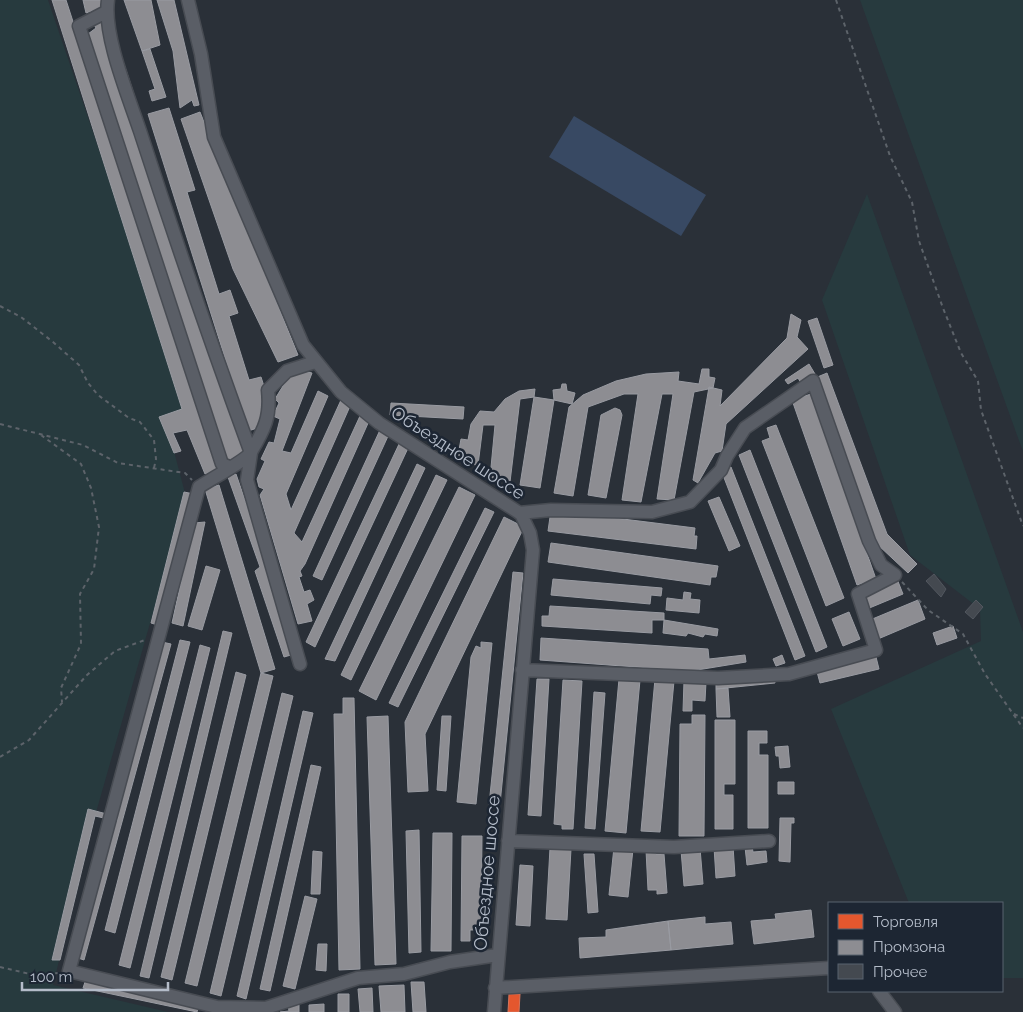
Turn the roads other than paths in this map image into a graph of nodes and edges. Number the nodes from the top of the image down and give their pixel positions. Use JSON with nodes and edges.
{"nodes":[{"id":1,"x":188,"y":0,"type":"edge"},
{"id":2,"x":107,"y":6,"type":"edge"},
{"id":3,"x":315,"y":362,"type":"junction"},
{"id":4,"x":251,"y":453,"type":"junction"},
{"id":5,"x":228,"y":468,"type":"junction"},
{"id":6,"x":519,"y":513,"type":"junction"},
{"id":7,"x":300,"y":664,"type":"dead end"},
{"id":8,"x":522,"y":670,"type":"junction"},
{"id":9,"x":508,"y":841,"type":"junction"},
{"id":10,"x":770,"y":841,"type":"dead end"},
{"id":11,"x":498,"y":955,"type":"junction"},
{"id":12,"x":828,"y":968,"type":"edge"},
{"id":13,"x":495,"y":988,"type":"junction"},
{"id":14,"x":880,"y":992,"type":"edge"},
{"id":15,"x":266,"y":1010,"type":"edge"},
{"id":16,"x":494,"y":1012,"type":"edge"},
{"id":17,"x":895,"y":1012,"type":"edge"}],
"edges":[{"from":1,"to":3,"type":"street","name":"Объездное шоссе"},
{"from":2,"to":4,"type":"street"},
{"from":2,"to":5,"type":"street"},
{"from":3,"to":4,"type":"street"},
{"from":3,"to":6,"type":"street","name":"Объездное шоссе"},
{"from":4,"to":5,"type":"street"},
{"from":4,"to":7,"type":"street"},
{"from":5,"to":15,"type":"street"},
{"from":6,"to":8,"type":"street","name":"Объездное шоссе"},
{"from":6,"to":8,"type":"street"},
{"from":8,"to":9,"type":"street","name":"Объездное шоссе"},
{"from":9,"to":10,"type":"street"},
{"from":9,"to":11,"type":"street","name":"Объездное шоссе"},
{"from":11,"to":13,"type":"street","name":"Объездное шоссе"},
{"from":11,"to":15,"type":"street"},
{"from":12,"to":13,"type":"street"},
{"from":13,"to":16,"type":"street","name":"Объездное шоссе"},
{"from":14,"to":17,"type":"street"}]}
